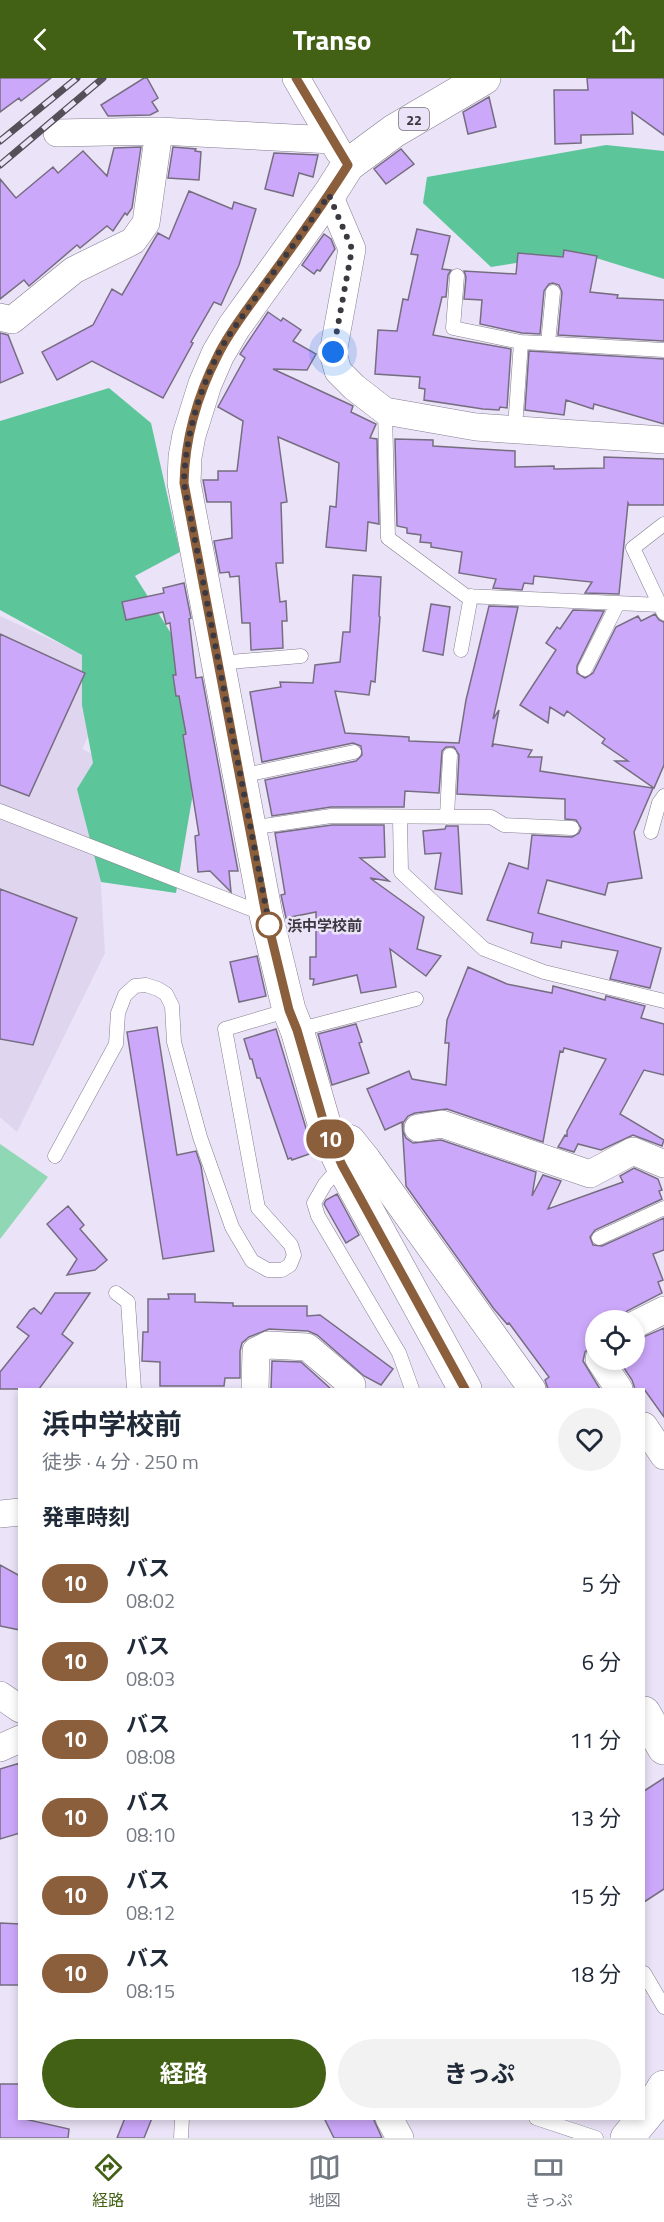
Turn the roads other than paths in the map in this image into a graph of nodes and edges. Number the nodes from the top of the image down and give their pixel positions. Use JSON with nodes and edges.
{"nodes":[{"id":1,"x":296,"y":78,"type":"edge"},
{"id":2,"x":484,"y":78,"type":"edge"},
{"id":3,"x":159,"y":131,"type":"junction"},
{"id":4,"x":57,"y":132,"type":"dead end"},
{"id":5,"x":340,"y":153,"type":"junction"},
{"id":6,"x":329,"y":195,"type":"junction"},
{"id":7,"x":457,"y":276,"type":"dead end"},
{"id":8,"x":553,"y":292,"type":"dead end"},
{"id":9,"x":0,"y":317,"type":"edge"},
{"id":10,"x":521,"y":342,"type":"junction"},
{"id":11,"x":548,"y":344,"type":"junction"},
{"id":12,"x":664,"y":350,"type":"edge"},
{"id":13,"x":386,"y":411,"type":"junction"},
{"id":14,"x":515,"y":428,"type":"junction"},
{"id":15,"x":664,"y":440,"type":"edge"},
{"id":16,"x":664,"y":524,"type":"edge"},
{"id":17,"x":471,"y":596,"type":"junction"},
{"id":18,"x":618,"y":603,"type":"junction"},
{"id":19,"x":662,"y":609,"type":"edge"},
{"id":20,"x":461,"y":650,"type":"dead end"},
{"id":21,"x":301,"y":656,"type":"dead end"},
{"id":22,"x":219,"y":663,"type":"junction"},
{"id":23,"x":585,"y":669,"type":"dead end"},
{"id":24,"x":354,"y":752,"type":"dead end"},
{"id":25,"x":450,"y":755,"type":"dead end"},
{"id":26,"x":240,"y":776,"type":"junction"},
{"id":27,"x":664,"y":796,"type":"edge"},
{"id":28,"x":0,"y":811,"type":"edge"},
{"id":29,"x":447,"y":817,"type":"junction"},
{"id":30,"x":400,"y":818,"type":"junction"},
{"id":31,"x":250,"y":828,"type":"junction"},
{"id":32,"x":572,"y":828,"type":"dead end"},
{"id":33,"x":651,"y":832,"type":"dead end"},
{"id":34,"x":266,"y":915,"type":"junction"},
{"id":35,"x":416,"y":999,"type":"dead end"},
{"id":36,"x":664,"y":1001,"type":"edge"},
{"id":37,"x":293,"y":1020,"type":"junction"},
{"id":38,"x":418,"y":1128,"type":"dead end"},
{"id":39,"x":326,"y":1130,"type":"junction"},
{"id":40,"x":55,"y":1156,"type":"dead end"},
{"id":41,"x":664,"y":1164,"type":"edge"},
{"id":42,"x":342,"y":1165,"type":"junction"},
{"id":43,"x":664,"y":1208,"type":"edge"},
{"id":44,"x":599,"y":1238,"type":"dead end"},
{"id":45,"x":116,"y":1293,"type":"dead end"},
{"id":46,"x":664,"y":1310,"type":"edge"},
{"id":47,"x":645,"y":1320,"type":"edge"},
{"id":48,"x":606,"y":1370,"type":"edge"},
{"id":49,"x":134,"y":1388,"type":"edge"},
{"id":50,"x":255,"y":1388,"type":"edge"},
{"id":51,"x":352,"y":1388,"type":"edge"},
{"id":52,"x":412,"y":1388,"type":"edge"},
{"id":53,"x":464,"y":1388,"type":"edge"},
{"id":54,"x":531,"y":1388,"type":"edge"},
{"id":55,"x":618,"y":1388,"type":"edge"},
{"id":56,"x":645,"y":1428,"type":"edge"},
{"id":57,"x":664,"y":1456,"type":"edge"},
{"id":58,"x":664,"y":1462,"type":"edge"},
{"id":59,"x":645,"y":1465,"type":"edge"},
{"id":60,"x":18,"y":1512,"type":"edge"},
{"id":61,"x":0,"y":1514,"type":"edge"},
{"id":62,"x":0,"y":1695,"type":"edge"},
{"id":63,"x":18,"y":1708,"type":"edge"},
{"id":64,"x":645,"y":1715,"type":"edge"},
{"id":65,"x":18,"y":1740,"type":"edge"},
{"id":66,"x":0,"y":1748,"type":"edge"},
{"id":67,"x":664,"y":1748,"type":"edge"},
{"id":68,"x":645,"y":1975,"type":"edge"},
{"id":69,"x":664,"y":2007,"type":"edge"},
{"id":70,"x":664,"y":2087,"type":"edge"},
{"id":71,"x":645,"y":2116,"type":"edge"},
{"id":72,"x":182,"y":2120,"type":"edge"},
{"id":73,"x":390,"y":2120,"type":"edge"},
{"id":74,"x":542,"y":2120,"type":"edge"},
{"id":75,"x":642,"y":2120,"type":"edge"},
{"id":76,"x":181,"y":2138,"type":"edge"},
{"id":77,"x":400,"y":2138,"type":"edge"},
{"id":78,"x":596,"y":2138,"type":"edge"},
{"id":79,"x":627,"y":2138,"type":"edge"}],
"edges":[{"from":1,"to":5,"type":"street"},
{"from":2,"to":5,"type":"main road","number":"22"},
{"from":3,"to":4,"type":"street"},
{"from":3,"to":5,"type":"street"},
{"from":3,"to":9,"type":"street"},
{"from":5,"to":6,"type":"main road","number":"22"},
{"from":6,"to":13,"type":"street"},
{"from":6,"to":22,"type":"main road","number":"22"},
{"from":7,"to":10,"type":"lane"},
{"from":8,"to":11,"type":"lane"},
{"from":10,"to":11,"type":"lane"},
{"from":10,"to":14,"type":"lane"},
{"from":11,"to":12,"type":"lane"},
{"from":13,"to":14,"type":"street"},
{"from":13,"to":17,"type":"lane"},
{"from":14,"to":15,"type":"street"},
{"from":16,"to":19,"type":"lane"},
{"from":17,"to":18,"type":"lane"},
{"from":17,"to":20,"type":"lane"},
{"from":18,"to":19,"type":"lane"},
{"from":18,"to":23,"type":"lane"},
{"from":21,"to":22,"type":"lane"},
{"from":22,"to":26,"type":"main road","number":"22"},
{"from":24,"to":26,"type":"lane"},
{"from":25,"to":29,"type":"lane"},
{"from":26,"to":31,"type":"main road","number":"22"},
{"from":27,"to":33,"type":"lane"},
{"from":28,"to":34,"type":"lane"},
{"from":29,"to":30,"type":"lane"},
{"from":29,"to":32,"type":"lane"},
{"from":30,"to":31,"type":"lane"},
{"from":30,"to":36,"type":"lane"},
{"from":31,"to":34,"type":"main road","number":"22"},
{"from":34,"to":37,"type":"main road","number":"22"},
{"from":35,"to":37,"type":"lane"},
{"from":37,"to":39,"type":"main road","number":"22"},
{"from":37,"to":40,"type":"lane"},
{"from":38,"to":41,"type":"street"},
{"from":39,"to":42,"type":"main road","number":"22"},
{"from":39,"to":54,"type":"street"},
{"from":42,"to":52,"type":"lane"},
{"from":42,"to":53,"type":"main road","number":"22"},
{"from":43,"to":44,"type":"lane"},
{"from":45,"to":49,"type":"lane"},
{"from":46,"to":47,"type":"street"},
{"from":48,"to":55,"type":"street"},
{"from":50,"to":51,"type":"street"},
{"from":56,"to":57,"type":"street"},
{"from":58,"to":59,"type":"street"},
{"from":60,"to":61,"type":"street"},
{"from":62,"to":63,"type":"street"},
{"from":64,"to":67,"type":"main road"},
{"from":65,"to":66,"type":"street"},
{"from":68,"to":69,"type":"lane"},
{"from":70,"to":71,"type":"main road"},
{"from":72,"to":76,"type":"lane"},
{"from":73,"to":77,"type":"street"},
{"from":74,"to":78,"type":"lane"},
{"from":75,"to":79,"type":"main road"}]}
